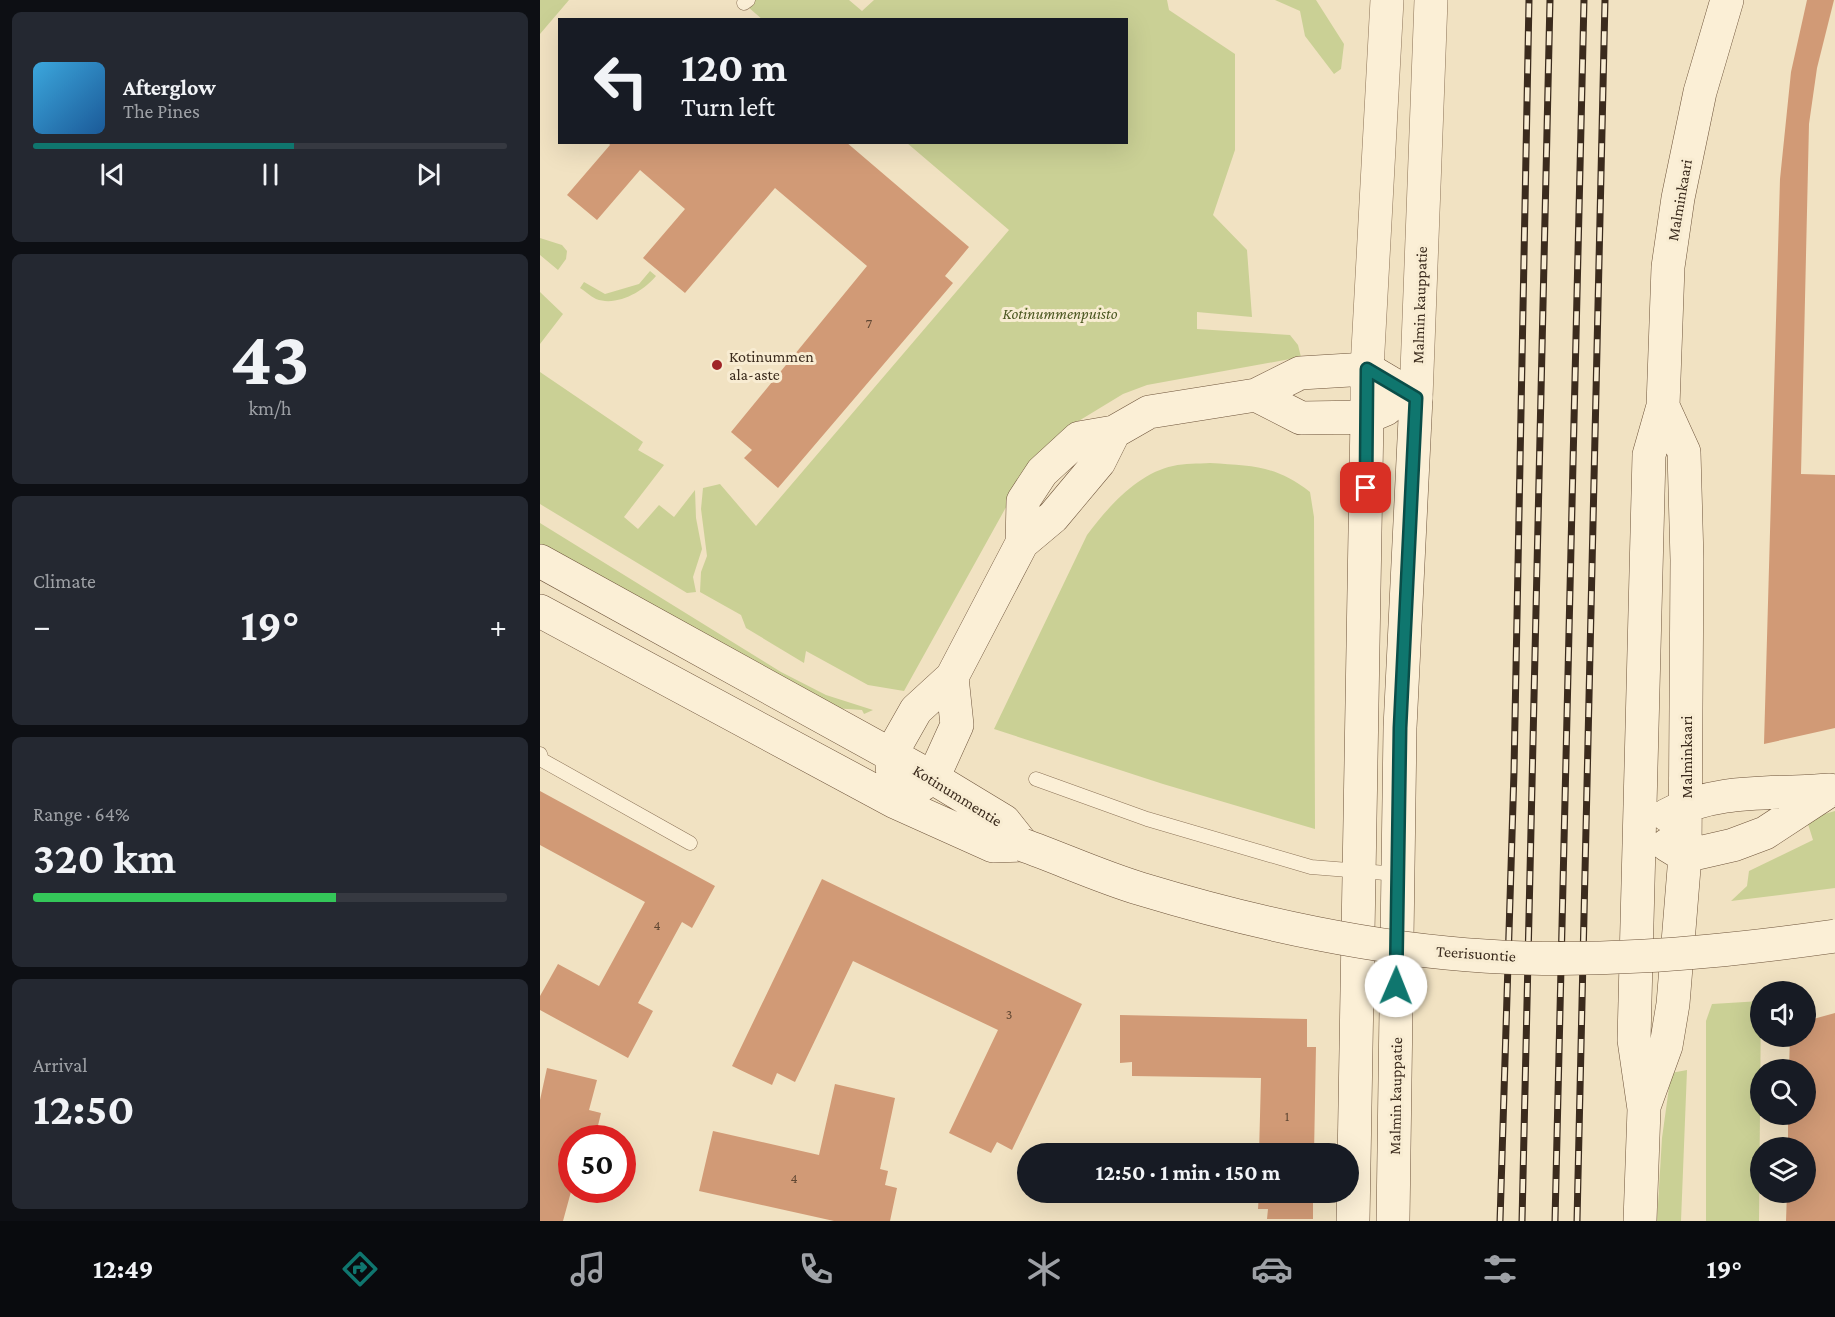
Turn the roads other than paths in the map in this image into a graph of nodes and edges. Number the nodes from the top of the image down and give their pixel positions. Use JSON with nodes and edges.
{"nodes":[{"id":1,"x":1387,"y":0,"type":"edge"},
{"id":2,"x":1431,"y":0,"type":"edge"},
{"id":3,"x":1727,"y":0,"type":"edge"},
{"id":4,"x":1367,"y":369,"type":"junction"},
{"id":5,"x":1256,"y":395,"type":"junction"},
{"id":6,"x":1416,"y":398,"type":"junction"},
{"id":7,"x":1663,"y":406,"type":"junction"},
{"id":8,"x":1367,"y":417,"type":"junction"},
{"id":9,"x":540,"y":561,"type":"edge"},
{"id":10,"x":540,"y":611,"type":"edge"},
{"id":11,"x":952,"y":677,"type":"junction"},
{"id":12,"x":540,"y":754,"type":"edge"},
{"id":13,"x":891,"y":754,"type":"junction"},
{"id":14,"x":933,"y":778,"type":"junction"},
{"id":15,"x":1036,"y":779,"type":"dead end"},
{"id":16,"x":1832,"y":790,"type":"edge"},
{"id":17,"x":895,"y":802,"type":"junction"},
{"id":18,"x":1686,"y":804,"type":"junction"},
{"id":19,"x":1641,"y":829,"type":"junction"},
{"id":20,"x":1007,"y":837,"type":"junction"},
{"id":21,"x":690,"y":843,"type":"dead end"},
{"id":22,"x":1685,"y":856,"type":"junction"},
{"id":23,"x":1361,"y":871,"type":"junction"},
{"id":24,"x":1398,"y":874,"type":"junction"},
{"id":25,"x":1835,"y":936,"type":"edge"},
{"id":26,"x":1644,"y":1109,"type":"junction"},
{"id":27,"x":1353,"y":1221,"type":"edge"},
{"id":28,"x":1393,"y":1221,"type":"edge"},
{"id":29,"x":1640,"y":1221,"type":"edge"}],
"edges":[{"from":1,"to":4,"type":"main road"},
{"from":2,"to":6,"type":"main road","name":"Malmin kauppatie"},
{"from":3,"to":7,"type":"main road","name":"Malminkaari"},
{"from":4,"to":5,"type":"main road"},
{"from":4,"to":6,"type":"main road"},
{"from":4,"to":8,"type":"main road"},
{"from":5,"to":8,"type":"main road"},
{"from":5,"to":11,"type":"main road"},
{"from":6,"to":8,"type":"main road"},
{"from":6,"to":24,"type":"main road","name":"Malmin kauppatie"},
{"from":7,"to":18,"type":"main road","name":"Malminkaari"},
{"from":7,"to":19,"type":"main road","name":"Malminkaari"},
{"from":8,"to":23,"type":"main road"},
{"from":9,"to":13,"type":"main road","name":"Kotinummentie"},
{"from":10,"to":17,"type":"main road","name":"Kotinummentie"},
{"from":11,"to":13,"type":"main road"},
{"from":11,"to":14,"type":"main road"},
{"from":12,"to":21,"type":"lane"},
{"from":13,"to":14,"type":"main road","name":"Kotinummentie"},
{"from":13,"to":17,"type":"main road"},
{"from":14,"to":17,"type":"main road"},
{"from":14,"to":20,"type":"main road","name":"Kotinummentie"},
{"from":15,"to":23,"type":"lane"},
{"from":16,"to":18,"type":"main road"},
{"from":16,"to":22,"type":"main road"},
{"from":17,"to":20,"type":"main road","name":"Kotinummentie"},
{"from":18,"to":19,"type":"main road"},
{"from":18,"to":22,"type":"main road","name":"Malminkaari"},
{"from":19,"to":22,"type":"main road"},
{"from":19,"to":26,"type":"main road","name":"Malminkaari"},
{"from":20,"to":25,"type":"main road","name":"Teerisuontie","bridge":true},
{"from":22,"to":26,"type":"main road","name":"Malminkaari"},
{"from":23,"to":24,"type":"lane"},
{"from":23,"to":27,"type":"main road"},
{"from":24,"to":28,"type":"main road","name":"Malmin kauppatie"},
{"from":26,"to":29,"type":"main road","name":"Malminkaari"}]}
